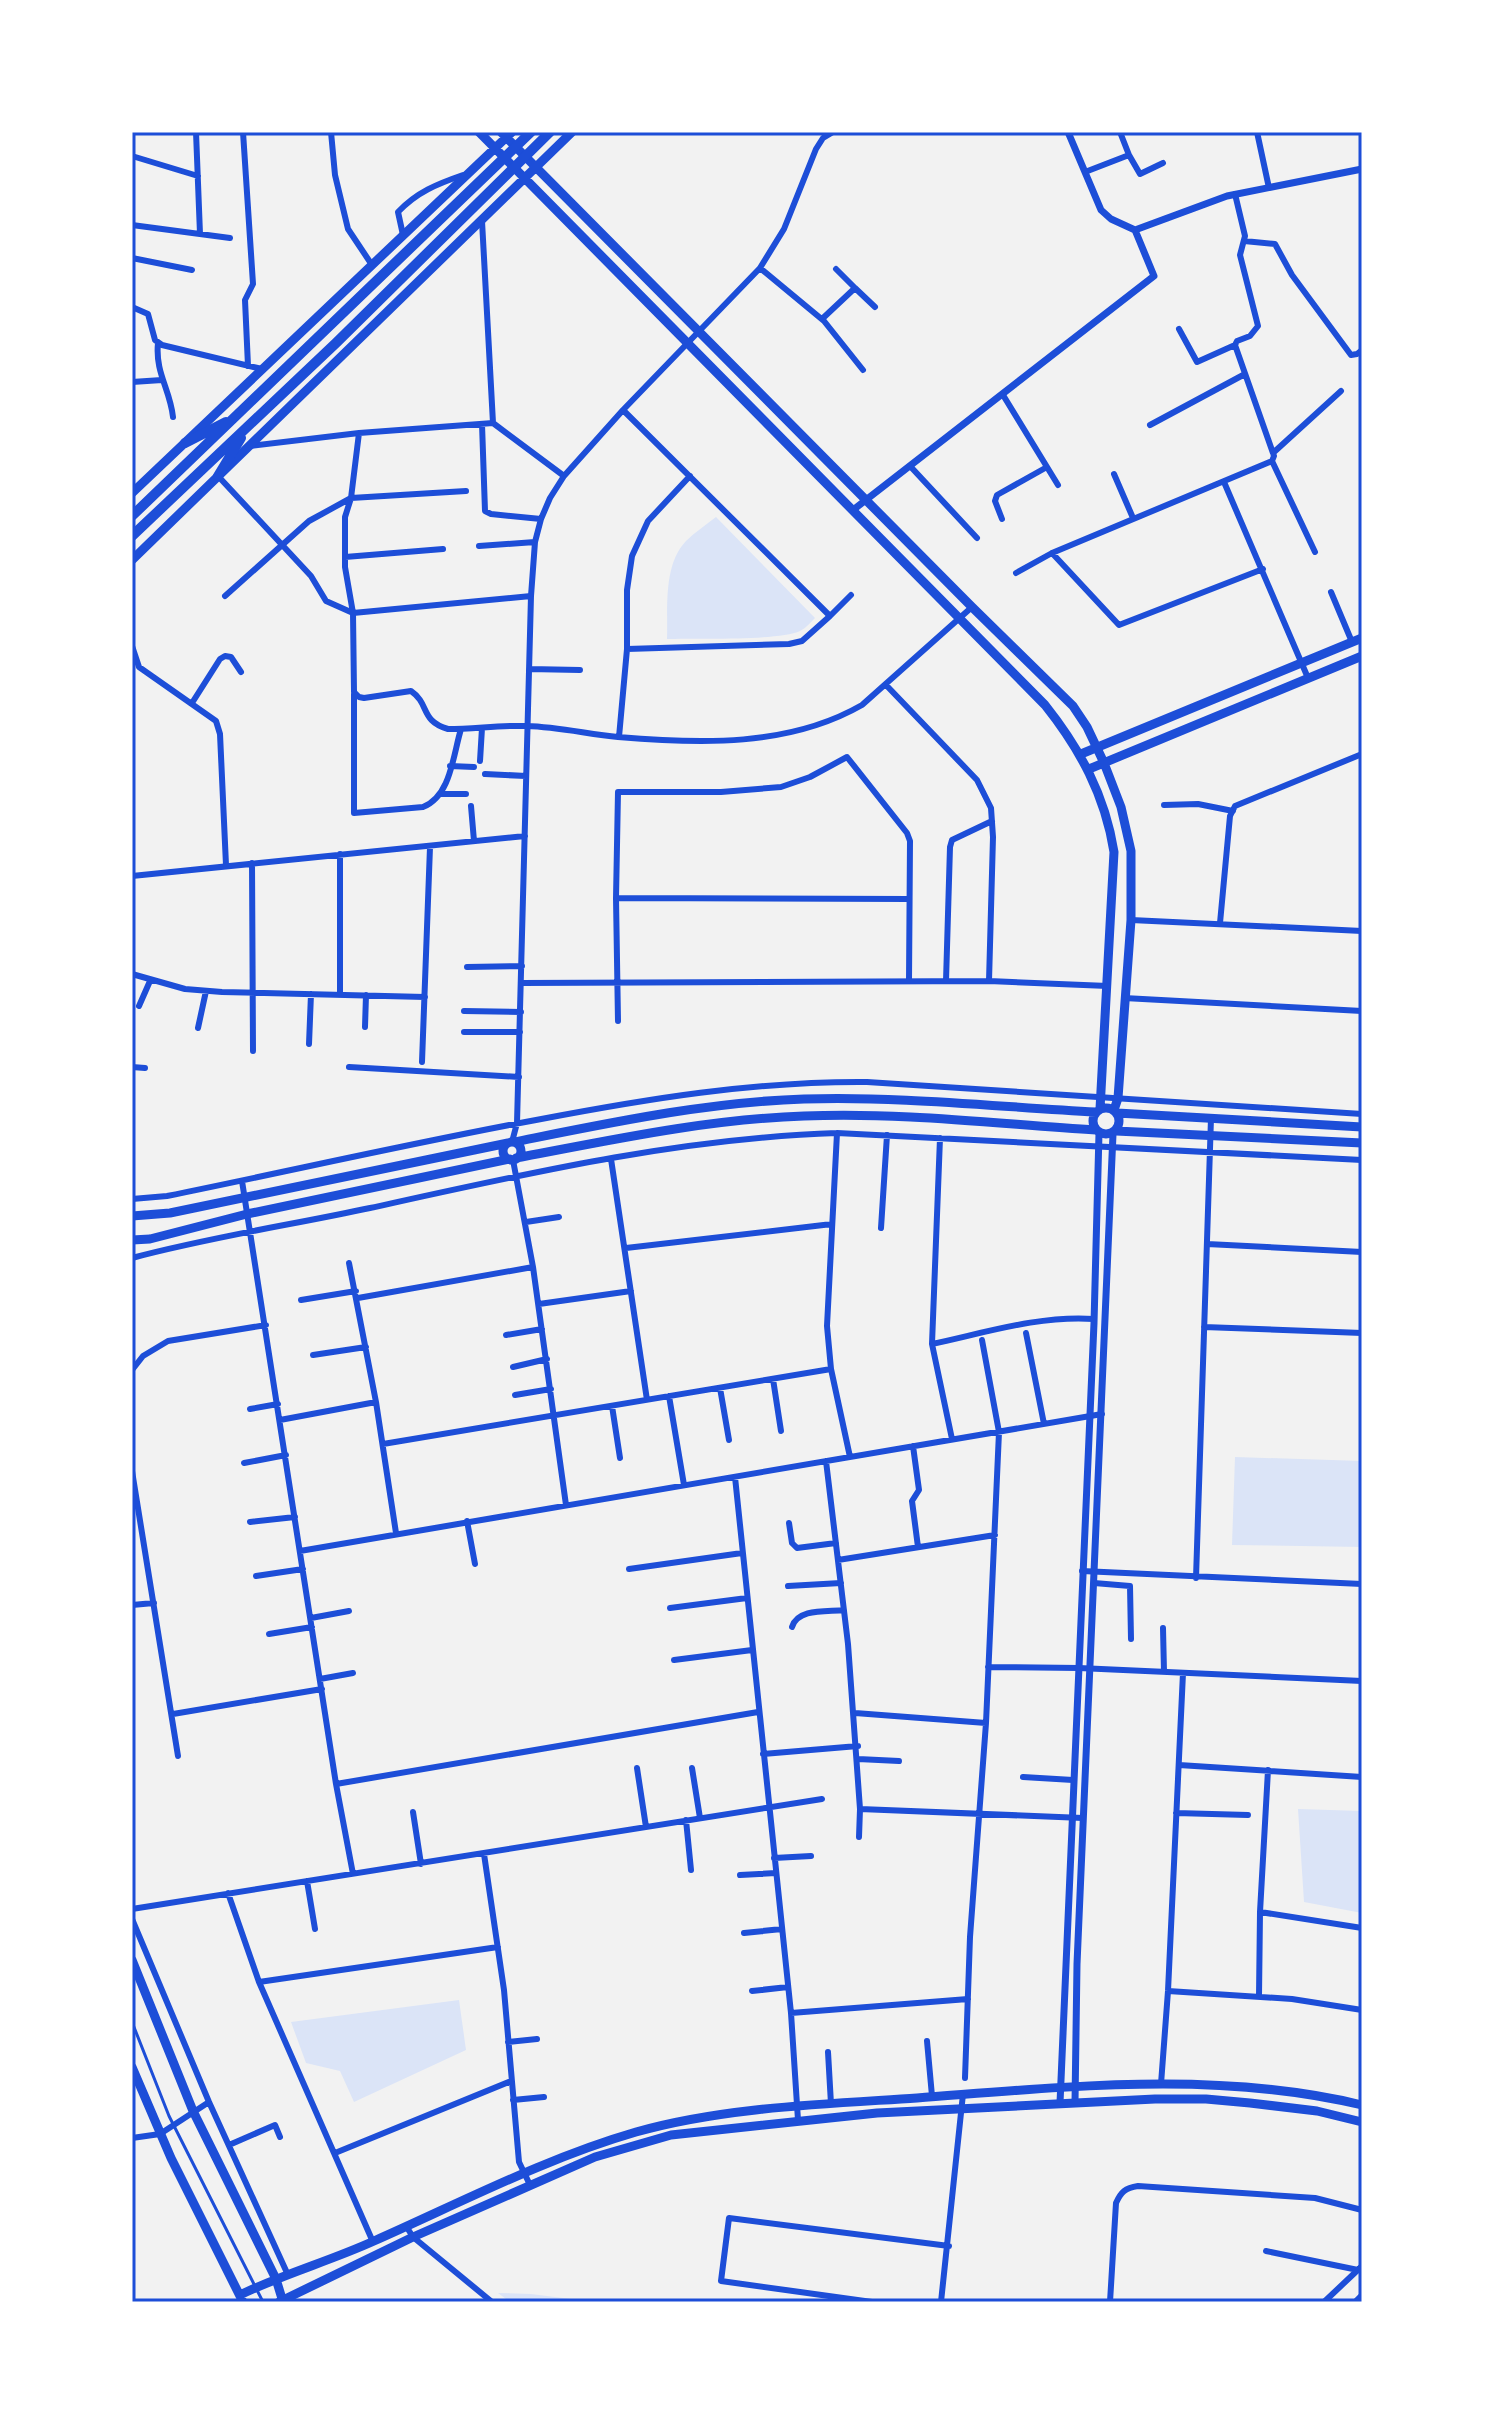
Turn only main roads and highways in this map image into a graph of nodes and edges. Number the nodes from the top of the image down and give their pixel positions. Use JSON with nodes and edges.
{"nodes":[{"id":1,"x":479,"y":132,"type":"edge"},
{"id":2,"x":531,"y":132,"type":"edge"},
{"id":3,"x":550,"y":132,"type":"edge"},
{"id":4,"x":572,"y":132,"type":"edge"},
{"id":5,"x":507,"y":134,"type":"edge"},
{"id":6,"x":495,"y":149,"type":"junction"},
{"id":7,"x":536,"y":167,"type":"junction"},
{"id":8,"x":524,"y":179,"type":"junction"},
{"id":9,"x":623,"y":256,"type":"junction"},
{"id":10,"x":613,"y":266,"type":"junction"},
{"id":11,"x":237,"y":416,"type":"junction"},
{"id":12,"x":249,"y":426,"type":"junction"},
{"id":13,"x":185,"y":443,"type":"junction"},
{"id":14,"x":218,"y":476,"type":"junction"},
{"id":15,"x":132,"y":493,"type":"edge"},
{"id":16,"x":132,"y":516,"type":"edge"},
{"id":17,"x":132,"y":536,"type":"edge"},
{"id":18,"x":132,"y":560,"type":"edge"},
{"id":19,"x":1357,"y":640,"type":"edge"},
{"id":20,"x":1362,"y":656,"type":"edge"},
{"id":21,"x":1097,"y":748,"type":"junction"},
{"id":22,"x":1081,"y":754,"type":"junction"},
{"id":23,"x":1104,"y":763,"type":"junction"},
{"id":24,"x":1089,"y":769,"type":"junction"},
{"id":25,"x":1099,"y":1107,"type":"junction"},
{"id":26,"x":1115,"y":1112,"type":"junction"},
{"id":27,"x":1362,"y":1127,"type":"edge"},
{"id":28,"x":1097,"y":1131,"type":"junction"},
{"id":29,"x":1114,"y":1132,"type":"junction"},
{"id":30,"x":511,"y":1143,"type":"junction"},
{"id":31,"x":1362,"y":1143,"type":"edge"},
{"id":32,"x":513,"y":1159,"type":"junction"},
{"id":33,"x":132,"y":1216,"type":"edge"},
{"id":34,"x":132,"y":1240,"type":"edge"},
{"id":35,"x":132,"y":1960,"type":"edge"},
{"id":36,"x":132,"y":2067,"type":"edge"},
{"id":37,"x":1362,"y":2105,"type":"edge"},
{"id":38,"x":1362,"y":2122,"type":"edge"},
{"id":39,"x":288,"y":2275,"type":"junction"},
{"id":40,"x":276,"y":2279,"type":"junction"},
{"id":41,"x":296,"y":2295,"type":"junction"},
{"id":42,"x":242,"y":2299,"type":"edge"},
{"id":43,"x":282,"y":2301,"type":"edge"}],
"edges":[{"from":1,"to":6,"type":"main road"},
{"from":2,"to":11,"type":"highway"},
{"from":3,"to":12,"type":"highway"},
{"from":4,"to":7,"type":"main road"},
{"from":5,"to":6,"type":"main road"},
{"from":5,"to":7,"type":"main road"},
{"from":6,"to":8,"type":"main road"},
{"from":6,"to":13,"type":"main road"},
{"from":7,"to":8,"type":"main road"},
{"from":7,"to":9,"type":"main road"},
{"from":8,"to":10,"type":"main road"},
{"from":8,"to":14,"type":"main road"},
{"from":9,"to":10,"type":"main road"},
{"from":9,"to":21,"type":"main road"},
{"from":10,"to":22,"type":"main road"},
{"from":11,"to":13,"type":"highway"},
{"from":11,"to":16,"type":"highway"},
{"from":12,"to":14,"type":"highway"},
{"from":12,"to":17,"type":"highway"},
{"from":13,"to":15,"type":"main road"},
{"from":14,"to":18,"type":"main road"},
{"from":19,"to":21,"type":"main road"},
{"from":20,"to":23,"type":"main road"},
{"from":21,"to":22,"type":"main road"},
{"from":21,"to":23,"type":"main road"},
{"from":22,"to":24,"type":"main road"},
{"from":23,"to":24,"type":"main road"},
{"from":23,"to":26,"type":"main road"},
{"from":24,"to":25,"type":"main road"},
{"from":25,"to":26,"type":"main road"},
{"from":25,"to":28,"type":"main road"},
{"from":25,"to":30,"type":"main road"},
{"from":26,"to":27,"type":"main road"},
{"from":26,"to":29,"type":"main road"},
{"from":28,"to":29,"type":"main road"},
{"from":28,"to":32,"type":"main road"},
{"from":29,"to":31,"type":"main road"},
{"from":30,"to":32,"type":"main road"},
{"from":30,"to":33,"type":"main road"},
{"from":32,"to":34,"type":"main road"},
{"from":35,"to":40,"type":"main road"},
{"from":36,"to":42,"type":"main road"},
{"from":37,"to":39,"type":"main road"},
{"from":38,"to":41,"type":"main road"},
{"from":39,"to":40,"type":"main road"},
{"from":39,"to":41,"type":"main road"},
{"from":40,"to":42,"type":"main road"},
{"from":40,"to":43,"type":"main road"},
{"from":41,"to":43,"type":"main road"}]}
